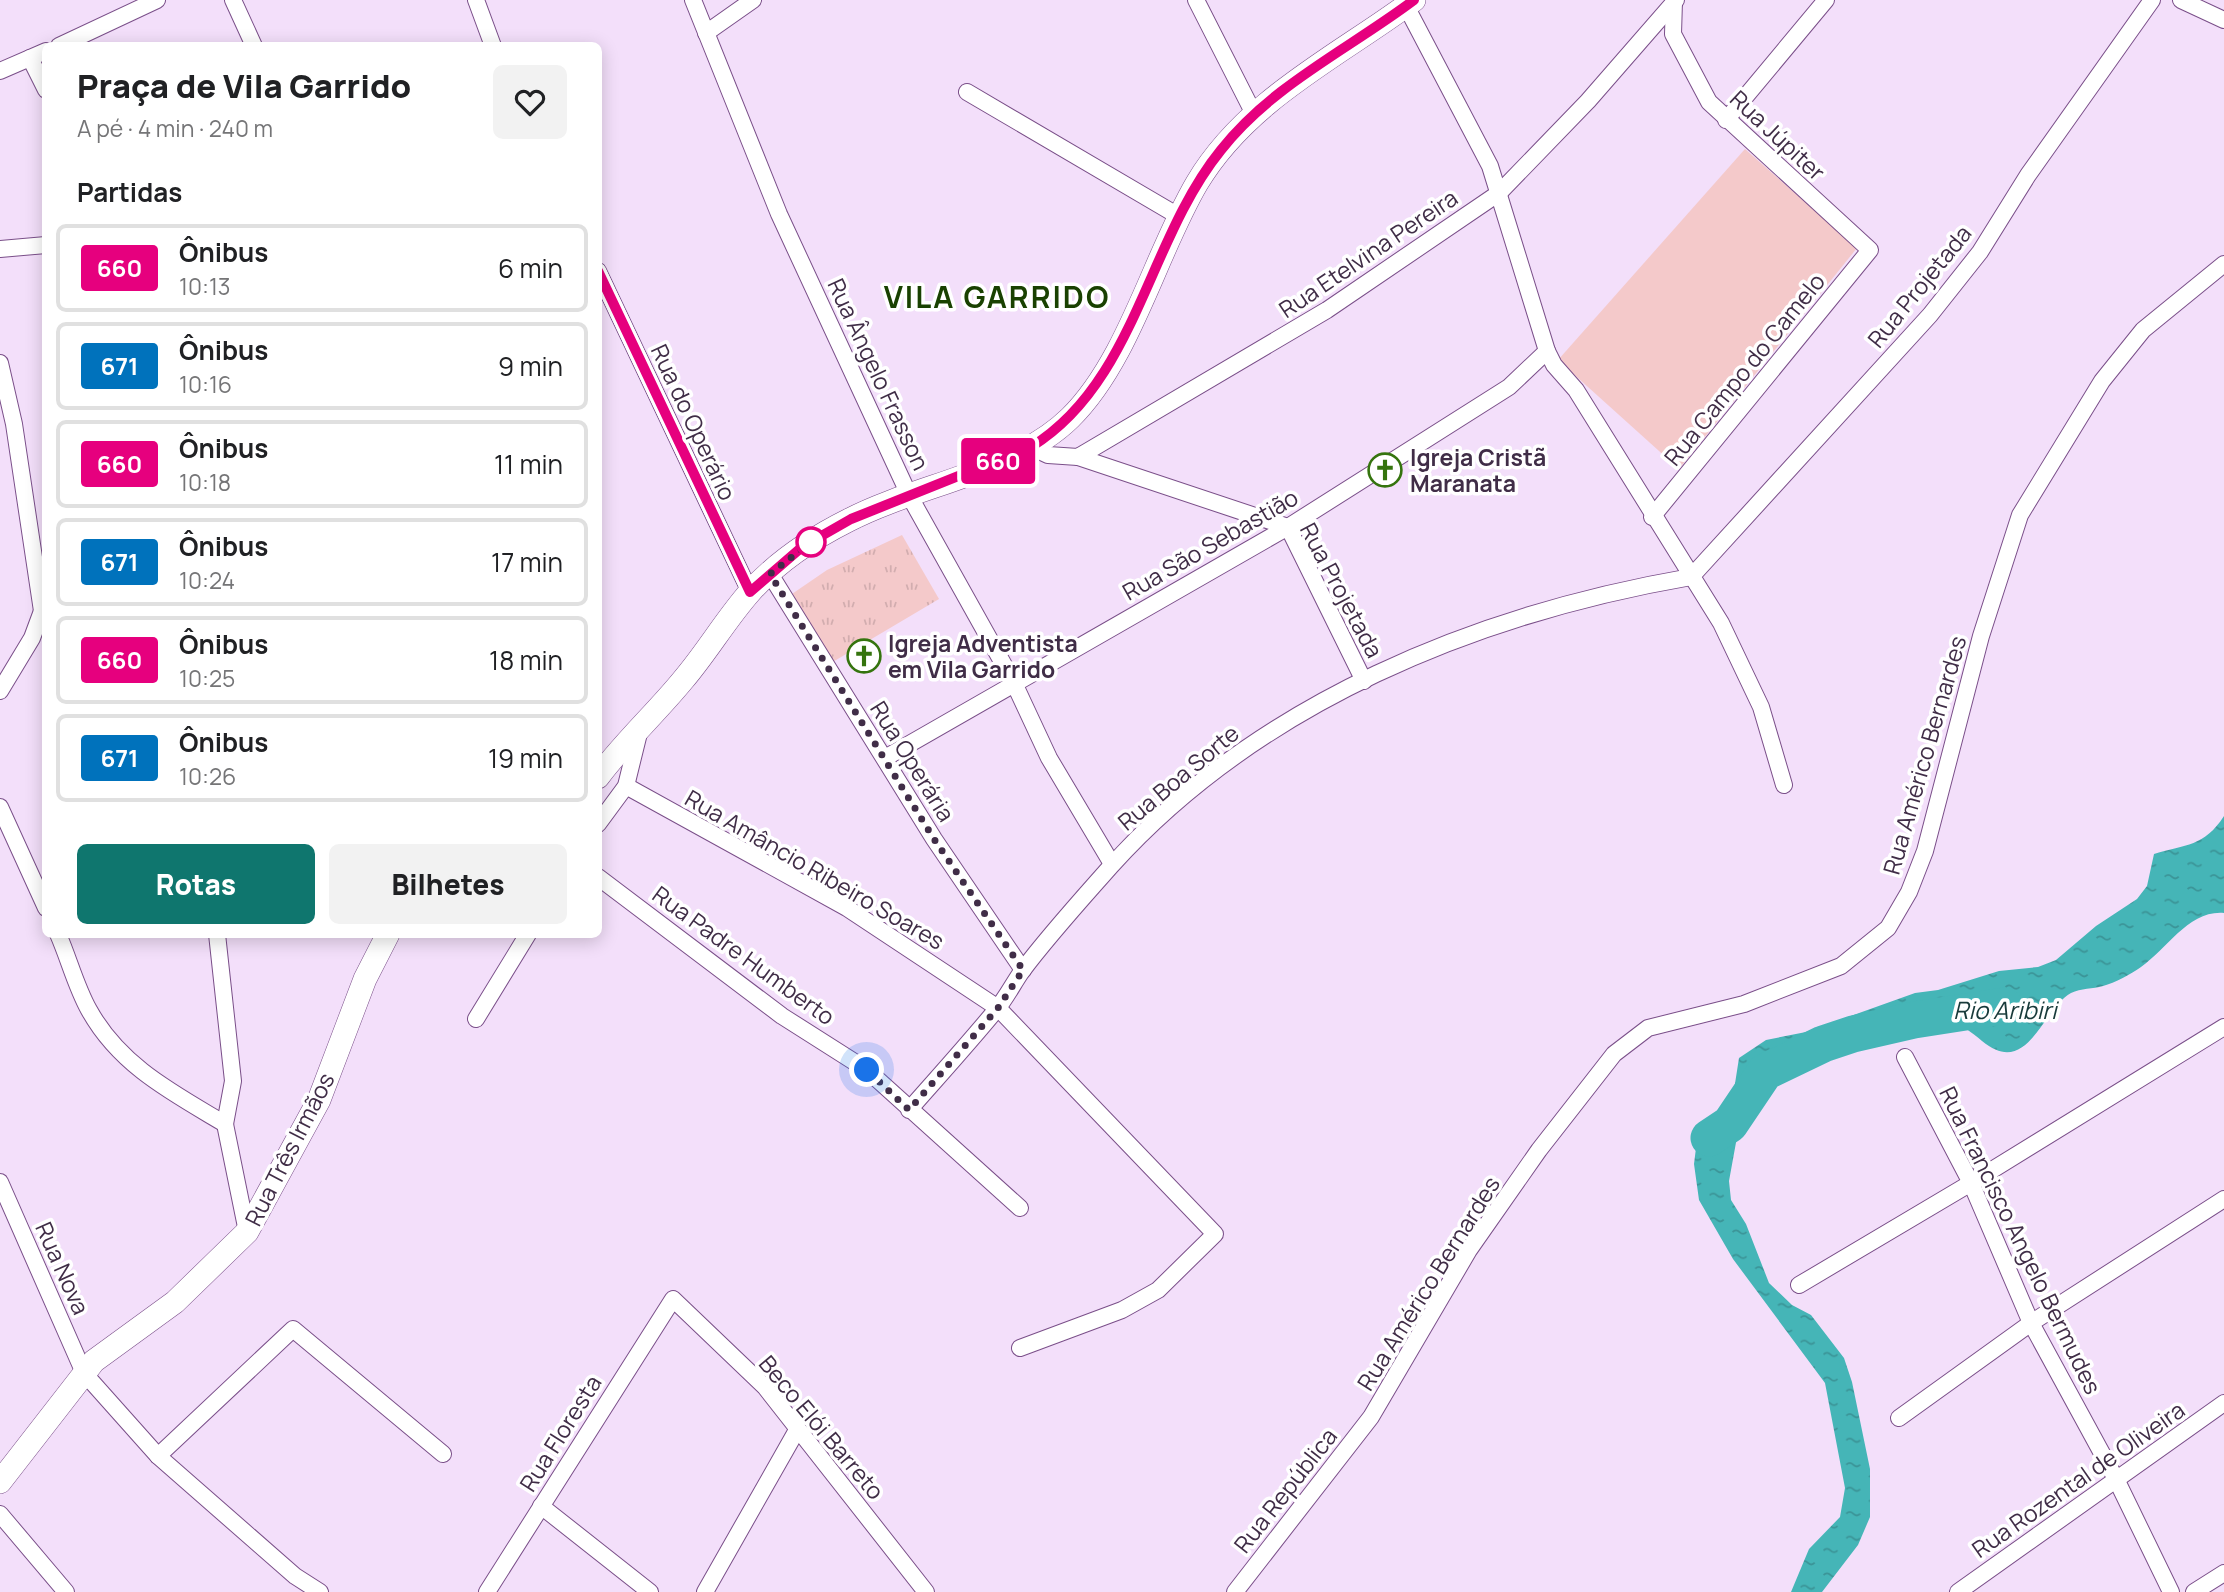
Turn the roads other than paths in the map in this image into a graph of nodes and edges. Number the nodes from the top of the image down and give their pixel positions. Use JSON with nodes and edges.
{"nodes":[{"id":1,"x":157,"y":0,"type":"edge"},
{"id":2,"x":233,"y":0,"type":"edge"},
{"id":3,"x":475,"y":0,"type":"edge"},
{"id":4,"x":693,"y":0,"type":"edge"},
{"id":5,"x":753,"y":0,"type":"edge"},
{"id":6,"x":1196,"y":0,"type":"edge"},
{"id":7,"x":1674,"y":0,"type":"edge"},
{"id":8,"x":1826,"y":0,"type":"edge"},
{"id":9,"x":2152,"y":0,"type":"edge"},
{"id":10,"x":2181,"y":0,"type":"edge"},
{"id":11,"x":1410,"y":3,"type":"edge"},
{"id":12,"x":2224,"y":20,"type":"edge"},
{"id":13,"x":706,"y":33,"type":"junction"},
{"id":14,"x":68,"y":42,"type":"edge"},
{"id":15,"x":252,"y":42,"type":"edge"},
{"id":16,"x":491,"y":42,"type":"edge"},
{"id":17,"x":42,"y":53,"type":"edge"},
{"id":18,"x":30,"y":58,"type":"junction"},
{"id":19,"x":0,"y":71,"type":"edge"},
{"id":20,"x":42,"y":82,"type":"edge"},
{"id":21,"x":967,"y":92,"type":"dead end"},
{"id":22,"x":1254,"y":114,"type":"junction"},
{"id":23,"x":1726,"y":120,"type":"junction"},
{"id":24,"x":1499,"y":192,"type":"junction"},
{"id":25,"x":1180,"y":217,"type":"junction"},
{"id":26,"x":42,"y":245,"type":"edge"},
{"id":27,"x":0,"y":249,"type":"edge"},
{"id":28,"x":1870,"y":250,"type":"joint"},
{"id":29,"x":2224,"y":264,"type":"edge"},
{"id":30,"x":602,"y":279,"type":"edge"},
{"id":31,"x":1547,"y":351,"type":"junction"},
{"id":32,"x":0,"y":363,"type":"edge"},
{"id":33,"x":1031,"y":447,"type":"junction"},
{"id":34,"x":1077,"y":457,"type":"junction"},
{"id":35,"x":910,"y":497,"type":"junction"},
{"id":36,"x":1652,"y":517,"type":"junction"},
{"id":37,"x":1287,"y":527,"type":"junction"},
{"id":38,"x":770,"y":574,"type":"junction"},
{"id":39,"x":1691,"y":577,"type":"junction"},
{"id":40,"x":750,"y":592,"type":"junction"},
{"id":41,"x":42,"y":600,"type":"edge"},
{"id":42,"x":42,"y":617,"type":"edge"},
{"id":43,"x":1364,"y":681,"type":"junction"},
{"id":44,"x":1014,"y":683,"type":"junction"},
{"id":45,"x":0,"y":691,"type":"edge"},
{"id":46,"x":641,"y":726,"type":"junction"},
{"id":47,"x":884,"y":758,"type":"junction"},
{"id":48,"x":602,"y":772,"type":"edge"},
{"id":49,"x":1784,"y":785,"type":"dead end"},
{"id":50,"x":626,"y":786,"type":"junction"},
{"id":51,"x":0,"y":807,"type":"edge"},
{"id":52,"x":602,"y":819,"type":"edge"},
{"id":53,"x":1112,"y":864,"type":"junction"},
{"id":54,"x":602,"y":880,"type":"edge"},
{"id":55,"x":42,"y":899,"type":"edge"},
{"id":56,"x":60,"y":938,"type":"edge"},
{"id":57,"x":217,"y":938,"type":"edge"},
{"id":58,"x":386,"y":938,"type":"edge"},
{"id":59,"x":526,"y":938,"type":"edge"},
{"id":60,"x":1023,"y":970,"type":"junction"},
{"id":61,"x":998,"y":1008,"type":"junction"},
{"id":62,"x":476,"y":1019,"type":"dead end"},
{"id":63,"x":2223,"y":1031,"type":"edge"},
{"id":64,"x":1905,"y":1057,"type":"dead end"},
{"id":65,"x":909,"y":1110,"type":"junction"},
{"id":66,"x":225,"y":1124,"type":"junction"},
{"id":67,"x":0,"y":1182,"type":"edge"},
{"id":68,"x":1971,"y":1183,"type":"junction"},
{"id":69,"x":2224,"y":1199,"type":"edge"},
{"id":70,"x":1020,"y":1208,"type":"dead end"},
{"id":71,"x":247,"y":1232,"type":"junction"},
{"id":72,"x":1799,"y":1285,"type":"dead end"},
{"id":73,"x":673,"y":1300,"type":"joint"},
{"id":74,"x":2031,"y":1323,"type":"junction"},
{"id":75,"x":1020,"y":1348,"type":"dead end"},
{"id":76,"x":84,"y":1373,"type":"junction"},
{"id":77,"x":2224,"y":1403,"type":"edge"},
{"id":78,"x":1371,"y":1417,"type":"joint"},
{"id":79,"x":1899,"y":1418,"type":"dead end"},
{"id":80,"x":797,"y":1430,"type":"junction"},
{"id":81,"x":443,"y":1454,"type":"dead end"},
{"id":82,"x":158,"y":1456,"type":"junction"},
{"id":83,"x":2117,"y":1481,"type":"junction"},
{"id":84,"x":0,"y":1482,"type":"edge"},
{"id":85,"x":541,"y":1506,"type":"junction"},
{"id":86,"x":0,"y":1514,"type":"edge"},
{"id":87,"x":2224,"y":1573,"type":"edge"},
{"id":88,"x":66,"y":1592,"type":"edge"},
{"id":89,"x":320,"y":1592,"type":"edge"},
{"id":90,"x":487,"y":1592,"type":"edge"},
{"id":91,"x":650,"y":1592,"type":"edge"},
{"id":92,"x":705,"y":1592,"type":"edge"},
{"id":93,"x":926,"y":1592,"type":"edge"},
{"id":94,"x":1235,"y":1592,"type":"edge"},
{"id":95,"x":1958,"y":1592,"type":"edge"},
{"id":96,"x":2171,"y":1592,"type":"edge"},
{"id":97,"x":2194,"y":1592,"type":"edge"}],
"edges":[{"from":1,"to":14,"type":"street"},
{"from":2,"to":15,"type":"street"},
{"from":3,"to":16,"type":"street"},
{"from":4,"to":13,"type":"street","name":"Rua Ângelo Frasson"},
{"from":5,"to":13,"type":"street"},
{"from":6,"to":22,"type":"street"},
{"from":7,"to":23,"type":"street","name":"Rua Júpiter"},
{"from":7,"to":24,"type":"street","name":"Rua Etelvina Pereira"},
{"from":8,"to":23,"type":"street"},
{"from":9,"to":39,"type":"street","name":"Rua Projetada"},
{"from":10,"to":12,"type":"street"},
{"from":11,"to":22,"type":"street"},
{"from":11,"to":24,"type":"street"},
{"from":13,"to":35,"type":"street","name":"Rua Ângelo Frasson"},
{"from":17,"to":18,"type":"street"},
{"from":18,"to":19,"type":"street"},
{"from":18,"to":20,"type":"street"},
{"from":21,"to":25,"type":"street"},
{"from":22,"to":25,"type":"street"},
{"from":23,"to":28,"type":"street","name":"Rua Júpiter"},
{"from":24,"to":31,"type":"street"},
{"from":24,"to":34,"type":"street","name":"Rua Etelvina Pereira"},
{"from":25,"to":33,"type":"street"},
{"from":26,"to":27,"type":"street"},
{"from":28,"to":36,"type":"street","name":"Rua Campo do Camelo"},
{"from":29,"to":78,"type":"street","name":"Rua Américo Bernardes"},
{"from":30,"to":40,"type":"street","name":"Rua do Operário"},
{"from":31,"to":36,"type":"street"},
{"from":31,"to":37,"type":"street","name":"Rua São Sebastião"},
{"from":32,"to":41,"type":"street"},
{"from":33,"to":34,"type":"street"},
{"from":33,"to":35,"type":"street"},
{"from":34,"to":37,"type":"street","name":"Rua Projetada"},
{"from":35,"to":38,"type":"street"},
{"from":35,"to":44,"type":"street","name":"Rua Ângelo Frasson"},
{"from":36,"to":39,"type":"street"},
{"from":37,"to":43,"type":"street","name":"Rua Projetada"},
{"from":37,"to":44,"type":"street","name":"Rua São Sebastião"},
{"from":38,"to":40,"type":"street"},
{"from":38,"to":47,"type":"street","name":"Rua Operária"},
{"from":39,"to":43,"type":"street","name":"Rua Boa Sorte"},
{"from":39,"to":49,"type":"street"},
{"from":40,"to":46,"type":"street"},
{"from":42,"to":45,"type":"street"},
{"from":43,"to":53,"type":"street","name":"Rua Boa Sorte"},
{"from":44,"to":47,"type":"street","name":"Rua São Sebastião"},
{"from":44,"to":53,"type":"street","name":"Rua Ângelo Frasson"},
{"from":46,"to":48,"type":"street"},
{"from":46,"to":50,"type":"street"},
{"from":47,"to":60,"type":"street","name":"Rua Operária"},
{"from":50,"to":52,"type":"street"},
{"from":50,"to":61,"type":"street","name":"Rua Amâncio Ribeiro Soares"},
{"from":51,"to":55,"type":"street"},
{"from":53,"to":60,"type":"street","name":"Rua Boa Sorte"},
{"from":54,"to":65,"type":"street","name":"Rua Padre Humberto"},
{"from":56,"to":66,"type":"street"},
{"from":57,"to":66,"type":"street"},
{"from":58,"to":71,"type":"street","name":"Rua Três Irmãos"},
{"from":59,"to":62,"type":"street"},
{"from":60,"to":61,"type":"street","name":"Rua Boa Sorte"},
{"from":61,"to":65,"type":"street","name":"Rua Boa Sorte"},
{"from":61,"to":75,"type":"street","name":"Rua Amâncio Ribeiro Soares"},
{"from":63,"to":68,"type":"street"},
{"from":64,"to":68,"type":"street","name":"Rua Francisco Angelo Bermudes"},
{"from":65,"to":70,"type":"street","name":"Rua Padre Humberto"},
{"from":66,"to":71,"type":"street"},
{"from":67,"to":76,"type":"street","name":"Rua Nova"},
{"from":68,"to":72,"type":"street"},
{"from":68,"to":74,"type":"street","name":"Rua Francisco Angelo Bermudes"},
{"from":69,"to":74,"type":"street"},
{"from":71,"to":76,"type":"street","name":"Rua Três Irmãos"},
{"from":73,"to":80,"type":"street","name":"Beco Elói Barreto"},
{"from":73,"to":85,"type":"street","name":"Rua Floresta"},
{"from":74,"to":79,"type":"street"},
{"from":74,"to":83,"type":"street","name":"Rua Francisco Angelo Bermudes"},
{"from":76,"to":82,"type":"street","name":"Rua Nova"},
{"from":76,"to":84,"type":"street","name":"Rua Três Irmãos"},
{"from":77,"to":83,"type":"street","name":"Rua Rozental de Oliveira"},
{"from":78,"to":94,"type":"street","name":"Rua República"},
{"from":80,"to":92,"type":"street"},
{"from":80,"to":93,"type":"street","name":"Beco Elói Barreto"},
{"from":81,"to":82,"type":"street"},
{"from":82,"to":89,"type":"street","name":"Rua Nova"},
{"from":83,"to":95,"type":"street","name":"Rua Rozental de Oliveira"},
{"from":83,"to":96,"type":"street","name":"Rua Francisco Angelo Bermudes"},
{"from":85,"to":90,"type":"street","name":"Rua Floresta"},
{"from":85,"to":91,"type":"street"},
{"from":86,"to":88,"type":"street"},
{"from":87,"to":97,"type":"street"}]}
